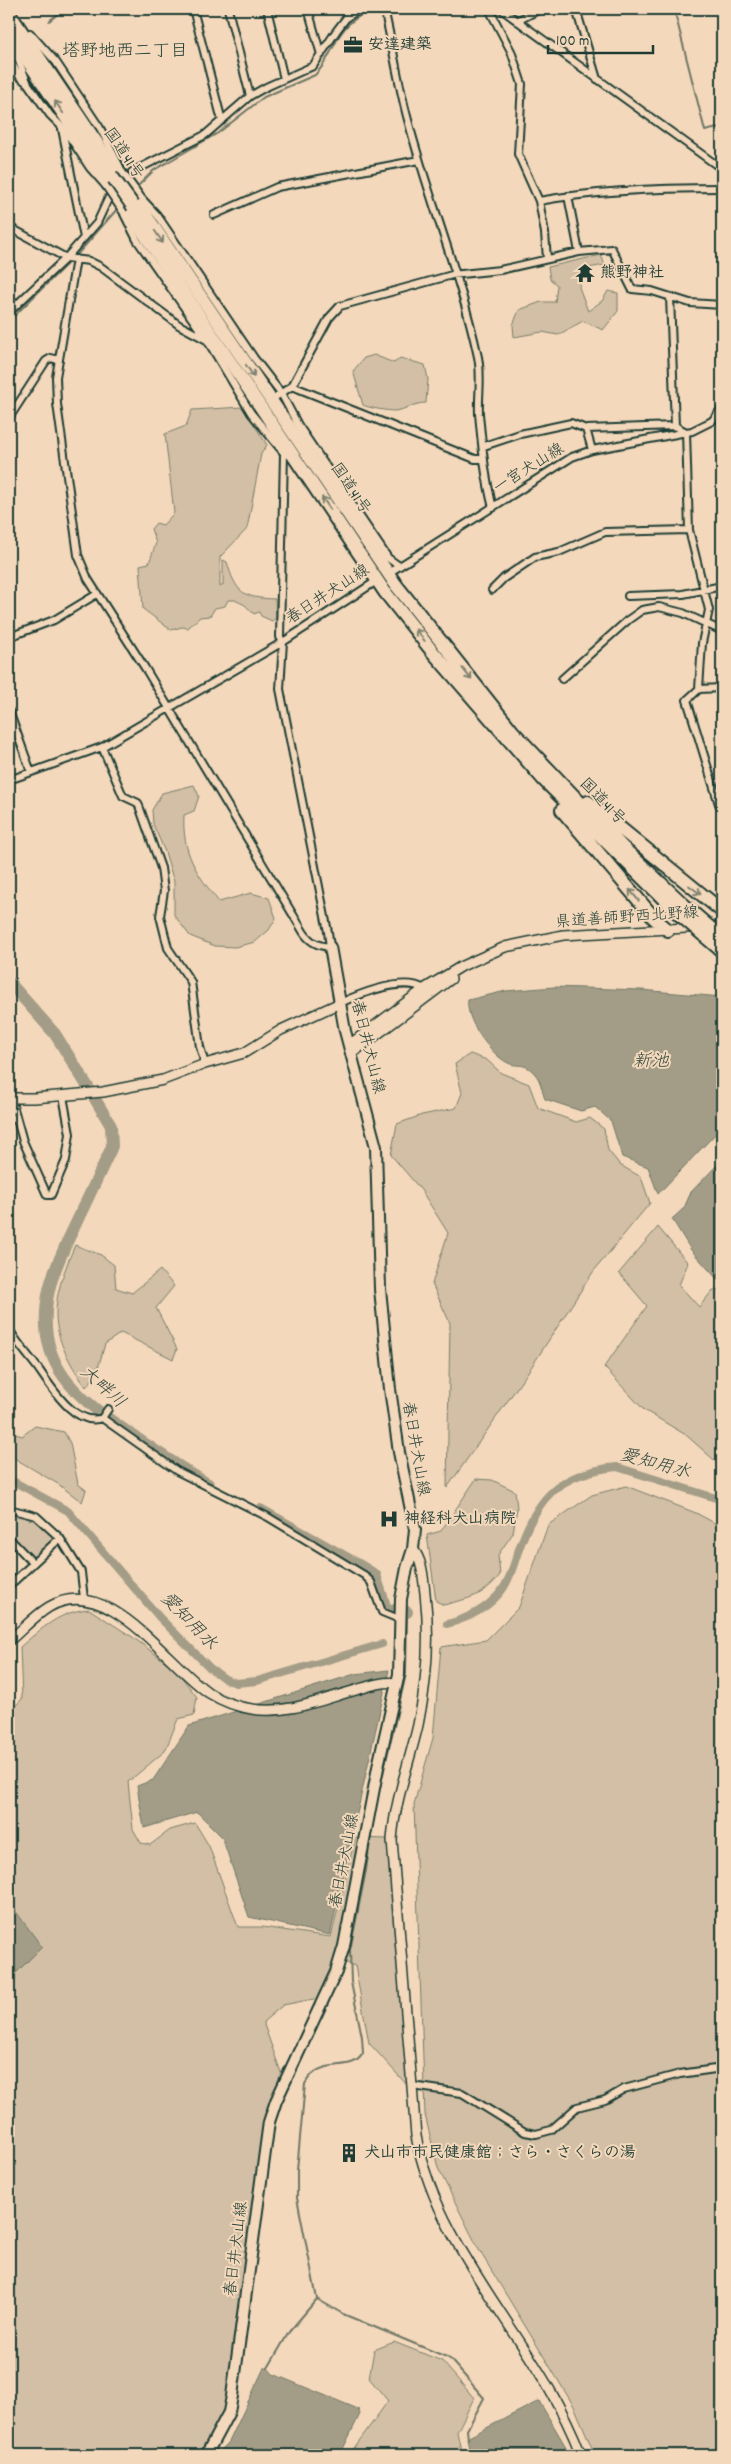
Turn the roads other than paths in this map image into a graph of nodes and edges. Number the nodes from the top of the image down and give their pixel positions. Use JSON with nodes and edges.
{"nodes":[{"id":1,"x":13,"y":9,"type":"edge"},
{"id":2,"x":194,"y":9,"type":"edge"},
{"id":3,"x":228,"y":9,"type":"edge"},
{"id":4,"x":267,"y":9,"type":"edge"},
{"id":5,"x":308,"y":9,"type":"edge"},
{"id":6,"x":345,"y":9,"type":"edge"},
{"id":7,"x":361,"y":9,"type":"edge"},
{"id":8,"x":384,"y":9,"type":"edge"},
{"id":9,"x":489,"y":9,"type":"edge"},
{"id":10,"x":501,"y":9,"type":"edge"},
{"id":11,"x":540,"y":9,"type":"edge"},
{"id":12,"x":576,"y":9,"type":"edge"},
{"id":13,"x":9,"y":13,"type":"edge"},
{"id":14,"x":347,"y":17,"type":"junction"},
{"id":15,"x":517,"y":21,"type":"junction"},
{"id":16,"x":9,"y":33,"type":"edge"},
{"id":17,"x":9,"y":42,"type":"edge"},
{"id":18,"x":321,"y":55,"type":"junction"},
{"id":19,"x":26,"y":56,"type":"junction"},
{"id":20,"x":9,"y":59,"type":"edge"},
{"id":21,"x":597,"y":78,"type":"junction"},
{"id":22,"x":284,"y":79,"type":"junction"},
{"id":23,"x":28,"y":84,"type":"junction"},
{"id":24,"x":250,"y":96,"type":"junction"},
{"id":25,"x":222,"y":120,"type":"junction"},
{"id":26,"x":62,"y":127,"type":"junction"},
{"id":27,"x":419,"y":160,"type":"junction"},
{"id":28,"x":722,"y":169,"type":"edge"},
{"id":29,"x":132,"y":172,"type":"dead end"},
{"id":30,"x":722,"y":188,"type":"edge"},
{"id":31,"x":568,"y":196,"type":"junction"},
{"id":32,"x":109,"y":197,"type":"dead end"},
{"id":33,"x":539,"y":201,"type":"junction"},
{"id":34,"x":214,"y":215,"type":"dead end"},
{"id":35,"x":9,"y":227,"type":"edge"},
{"id":36,"x":84,"y":238,"type":"junction"},
{"id":37,"x":579,"y":252,"type":"junction"},
{"id":38,"x":66,"y":258,"type":"junction"},
{"id":39,"x":76,"y":259,"type":"junction"},
{"id":40,"x":547,"y":259,"type":"junction"},
{"id":41,"x":456,"y":276,"type":"junction"},
{"id":42,"x":670,"y":297,"type":"junction"},
{"id":43,"x":722,"y":305,"type":"edge"},
{"id":44,"x":9,"y":312,"type":"edge"},
{"id":45,"x":207,"y":340,"type":"junction"},
{"id":46,"x":59,"y":360,"type":"junction"},
{"id":47,"x":292,"y":386,"type":"junction"},
{"id":48,"x":281,"y":393,"type":"junction"},
{"id":49,"x":274,"y":398,"type":"dead end"},
{"id":50,"x":722,"y":408,"type":"edge"},
{"id":51,"x":9,"y":418,"type":"edge"},
{"id":52,"x":675,"y":426,"type":"junction"},
{"id":53,"x":586,"y":429,"type":"junction"},
{"id":54,"x":686,"y":432,"type":"junction"},
{"id":55,"x":484,"y":446,"type":"junction"},
{"id":56,"x":592,"y":450,"type":"junction"},
{"id":57,"x":484,"y":459,"type":"junction"},
{"id":58,"x":493,"y":508,"type":"junction"},
{"id":59,"x":689,"y":530,"type":"junction"},
{"id":60,"x":399,"y":566,"type":"junction"},
{"id":61,"x":383,"y":577,"type":"junction"},
{"id":62,"x":722,"y":586,"type":"edge"},
{"id":63,"x":492,"y":590,"type":"dead end"},
{"id":64,"x":705,"y":590,"type":"junction"},
{"id":65,"x":97,"y":594,"type":"junction"},
{"id":66,"x":628,"y":596,"type":"dead end"},
{"id":67,"x":707,"y":624,"type":"junction"},
{"id":68,"x":722,"y":631,"type":"edge"},
{"id":69,"x":9,"y":637,"type":"edge"},
{"id":70,"x":283,"y":642,"type":"junction"},
{"id":71,"x":432,"y":651,"type":"junction"},
{"id":72,"x":562,"y":680,"type":"dead end"},
{"id":73,"x":722,"y":688,"type":"edge"},
{"id":74,"x":699,"y":689,"type":"junction"},
{"id":75,"x":169,"y":708,"type":"junction"},
{"id":76,"x":9,"y":711,"type":"edge"},
{"id":77,"x":513,"y":732,"type":"junction"},
{"id":78,"x":102,"y":747,"type":"junction"},
{"id":79,"x":31,"y":772,"type":"junction"},
{"id":80,"x":9,"y":780,"type":"edge"},
{"id":81,"x":722,"y":804,"type":"edge"},
{"id":82,"x":682,"y":910,"type":"junction"},
{"id":83,"x":722,"y":911,"type":"edge"},
{"id":84,"x":722,"y":926,"type":"edge"},
{"id":85,"x":668,"y":930,"type":"junction"},
{"id":86,"x":722,"y":938,"type":"edge"},
{"id":87,"x":330,"y":947,"type":"junction"},
{"id":88,"x":505,"y":947,"type":"junction"},
{"id":89,"x":722,"y":951,"type":"edge"},
{"id":90,"x":424,"y":989,"type":"junction"},
{"id":91,"x":340,"y":1003,"type":"junction"},
{"id":92,"x":350,"y":1049,"type":"junction"},
{"id":93,"x":205,"y":1064,"type":"junction"},
{"id":94,"x":63,"y":1096,"type":"junction"},
{"id":95,"x":10,"y":1098,"type":"edge"},
{"id":96,"x":16,"y":1117,"type":"junction"},
{"id":97,"x":9,"y":1119,"type":"edge"},
{"id":98,"x":9,"y":1329,"type":"edge"},
{"id":99,"x":108,"y":1409,"type":"dead end"},
{"id":100,"x":102,"y":1418,"type":"junction"},
{"id":101,"x":9,"y":1509,"type":"edge"},
{"id":102,"x":9,"y":1538,"type":"edge"},
{"id":103,"x":60,"y":1538,"type":"junction"},
{"id":104,"x":413,"y":1549,"type":"junction"},
{"id":105,"x":33,"y":1563,"type":"junction"},
{"id":106,"x":9,"y":1586,"type":"edge"},
{"id":107,"x":84,"y":1599,"type":"junction"},
{"id":108,"x":399,"y":1619,"type":"junction"},
{"id":109,"x":9,"y":1641,"type":"edge"},
{"id":110,"x":397,"y":1683,"type":"junction"},
{"id":111,"x":722,"y":2068,"type":"edge"},
{"id":112,"x":412,"y":2086,"type":"junction"},
{"id":113,"x":206,"y":2455,"type":"edge"},
{"id":114,"x":581,"y":2455,"type":"edge"}],
"edges":[{"from":1,"to":48,"type":"street","bridge":true},
{"from":2,"to":25,"type":"street"},
{"from":3,"to":24,"type":"street"},
{"from":4,"to":22,"type":"street"},
{"from":5,"to":18,"type":"street"},
{"from":6,"to":14,"type":"street"},
{"from":7,"to":14,"type":"street"},
{"from":8,"to":27,"type":"street"},
{"from":9,"to":33,"type":"street"},
{"from":10,"to":15,"type":"street"},
{"from":11,"to":15,"type":"street"},
{"from":12,"to":21,"type":"street"},
{"from":13,"to":19,"type":"highway","name":"国道41号"},
{"from":14,"to":18,"type":"street"},
{"from":15,"to":21,"type":"street"},
{"from":16,"to":19,"type":"highway","name":"国道41号"},
{"from":17,"to":19,"type":"street"},
{"from":18,"to":22,"type":"street"},
{"from":19,"to":23,"type":"street"},
{"from":19,"to":61,"type":"highway","name":"国道41号"},
{"from":20,"to":23,"type":"street"},
{"from":21,"to":28,"type":"street"},
{"from":22,"to":24,"type":"street"},
{"from":23,"to":26,"type":"street"},
{"from":24,"to":25,"type":"street"},
{"from":25,"to":29,"type":"street"},
{"from":26,"to":36,"type":"street"},
{"from":26,"to":45,"type":"street","bridge":true},
{"from":27,"to":34,"type":"street"},
{"from":27,"to":41,"type":"street"},
{"from":30,"to":31,"type":"street"},
{"from":31,"to":33,"type":"street"},
{"from":31,"to":37,"type":"street"},
{"from":32,"to":36,"type":"street"},
{"from":33,"to":40,"type":"street"},
{"from":35,"to":38,"type":"street"},
{"from":36,"to":38,"type":"street"},
{"from":37,"to":40,"type":"street"},
{"from":37,"to":42,"type":"street"},
{"from":38,"to":39,"type":"street"},
{"from":38,"to":44,"type":"street"},
{"from":39,"to":45,"type":"street"},
{"from":39,"to":46,"type":"street"},
{"from":40,"to":41,"type":"street"},
{"from":41,"to":47,"type":"street"},
{"from":41,"to":55,"type":"street"},
{"from":42,"to":43,"type":"street"},
{"from":42,"to":52,"type":"street"},
{"from":45,"to":70,"type":"street"},
{"from":46,"to":51,"type":"street"},
{"from":46,"to":65,"type":"street"},
{"from":47,"to":48,"type":"street"},
{"from":47,"to":57,"type":"street"},
{"from":48,"to":49,"type":"street"},
{"from":48,"to":60,"type":"street"},
{"from":50,"to":54,"type":"street","name":"一宮犬山線"},
{"from":52,"to":53,"type":"street"},
{"from":52,"to":54,"type":"street"},
{"from":53,"to":55,"type":"street"},
{"from":53,"to":56,"type":"street"},
{"from":54,"to":56,"type":"street","name":"一宮犬山線"},
{"from":54,"to":59,"type":"street"},
{"from":55,"to":57,"type":"street"},
{"from":56,"to":58,"type":"street","name":"一宮犬山線"},
{"from":57,"to":58,"type":"street"},
{"from":58,"to":60,"type":"street","name":"一宮犬山線"},
{"from":59,"to":63,"type":"street"},
{"from":59,"to":64,"type":"street"},
{"from":60,"to":61,"type":"street","name":"一宮犬山線"},
{"from":61,"to":70,"type":"street","name":"春日井犬山線"},
{"from":71,"to":61,"type":"highway","name":"国道41号","one_way":true},
{"from":61,"to":77,"type":"highway","name":"国道41号","one_way":true},
{"from":62,"to":64,"type":"street"},
{"from":64,"to":66,"type":"street"},
{"from":64,"to":67,"type":"street"},
{"from":65,"to":69,"type":"street"},
{"from":65,"to":75,"type":"street"},
{"from":67,"to":68,"type":"street"},
{"from":67,"to":72,"type":"street"},
{"from":67,"to":74,"type":"street"},
{"from":70,"to":75,"type":"street"},
{"from":70,"to":87,"type":"street","name":"春日井犬山線"},
{"from":71,"to":82,"type":"highway","name":"国道41号"},
{"from":85,"to":71,"type":"highway","one_way":true},
{"from":73,"to":74,"type":"street"},
{"from":74,"to":81,"type":"street"},
{"from":75,"to":78,"type":"street"},
{"from":75,"to":87,"type":"street"},
{"from":76,"to":79,"type":"street"},
{"from":77,"to":82,"type":"highway","name":"国道41号"},
{"from":77,"to":83,"type":"highway","one_way":true},
{"from":78,"to":79,"type":"street"},
{"from":78,"to":93,"type":"street"},
{"from":79,"to":80,"type":"street"},
{"from":82,"to":86,"type":"highway","name":"国道41号","bridge":true},
{"from":82,"to":89,"type":"highway","name":"国道41号","bridge":true},
{"from":84,"to":85,"type":"street","name":"県道善師野西北野線"},
{"from":85,"to":88,"type":"street","name":"県道善師野西北野線"},
{"from":87,"to":91,"type":"main road","name":"春日井犬山線"},
{"from":88,"to":90,"type":"street","name":"県道善師野西北野線"},
{"from":88,"to":92,"type":"street","name":"県道善師野西北野線"},
{"from":90,"to":91,"type":"street"},
{"from":90,"to":92,"type":"street","name":"県道善師野西北野線"},
{"from":91,"to":92,"type":"main road","name":"春日井犬山線"},
{"from":91,"to":93,"type":"street"},
{"from":92,"to":104,"type":"main road","name":"春日井犬山線"},
{"from":93,"to":94,"type":"street"},
{"from":94,"to":95,"type":"street"},
{"from":94,"to":96,"type":"street"},
{"from":95,"to":96,"type":"street"},
{"from":96,"to":97,"type":"street"},
{"from":98,"to":100,"type":"street"},
{"from":99,"to":100,"type":"street"},
{"from":100,"to":108,"type":"street"},
{"from":101,"to":103,"type":"street"},
{"from":102,"to":105,"type":"street"},
{"from":103,"to":105,"type":"street"},
{"from":103,"to":107,"type":"street"},
{"from":104,"to":108,"type":"main road","name":"春日井犬山線"},
{"from":104,"to":112,"type":"street"},
{"from":105,"to":106,"type":"street"},
{"from":107,"to":109,"type":"street"},
{"from":107,"to":110,"type":"street"},
{"from":108,"to":110,"type":"main road","name":"春日井犬山線"},
{"from":110,"to":113,"type":"main road","name":"春日井犬山線"},
{"from":111,"to":112,"type":"street"},
{"from":112,"to":114,"type":"street"}]}
